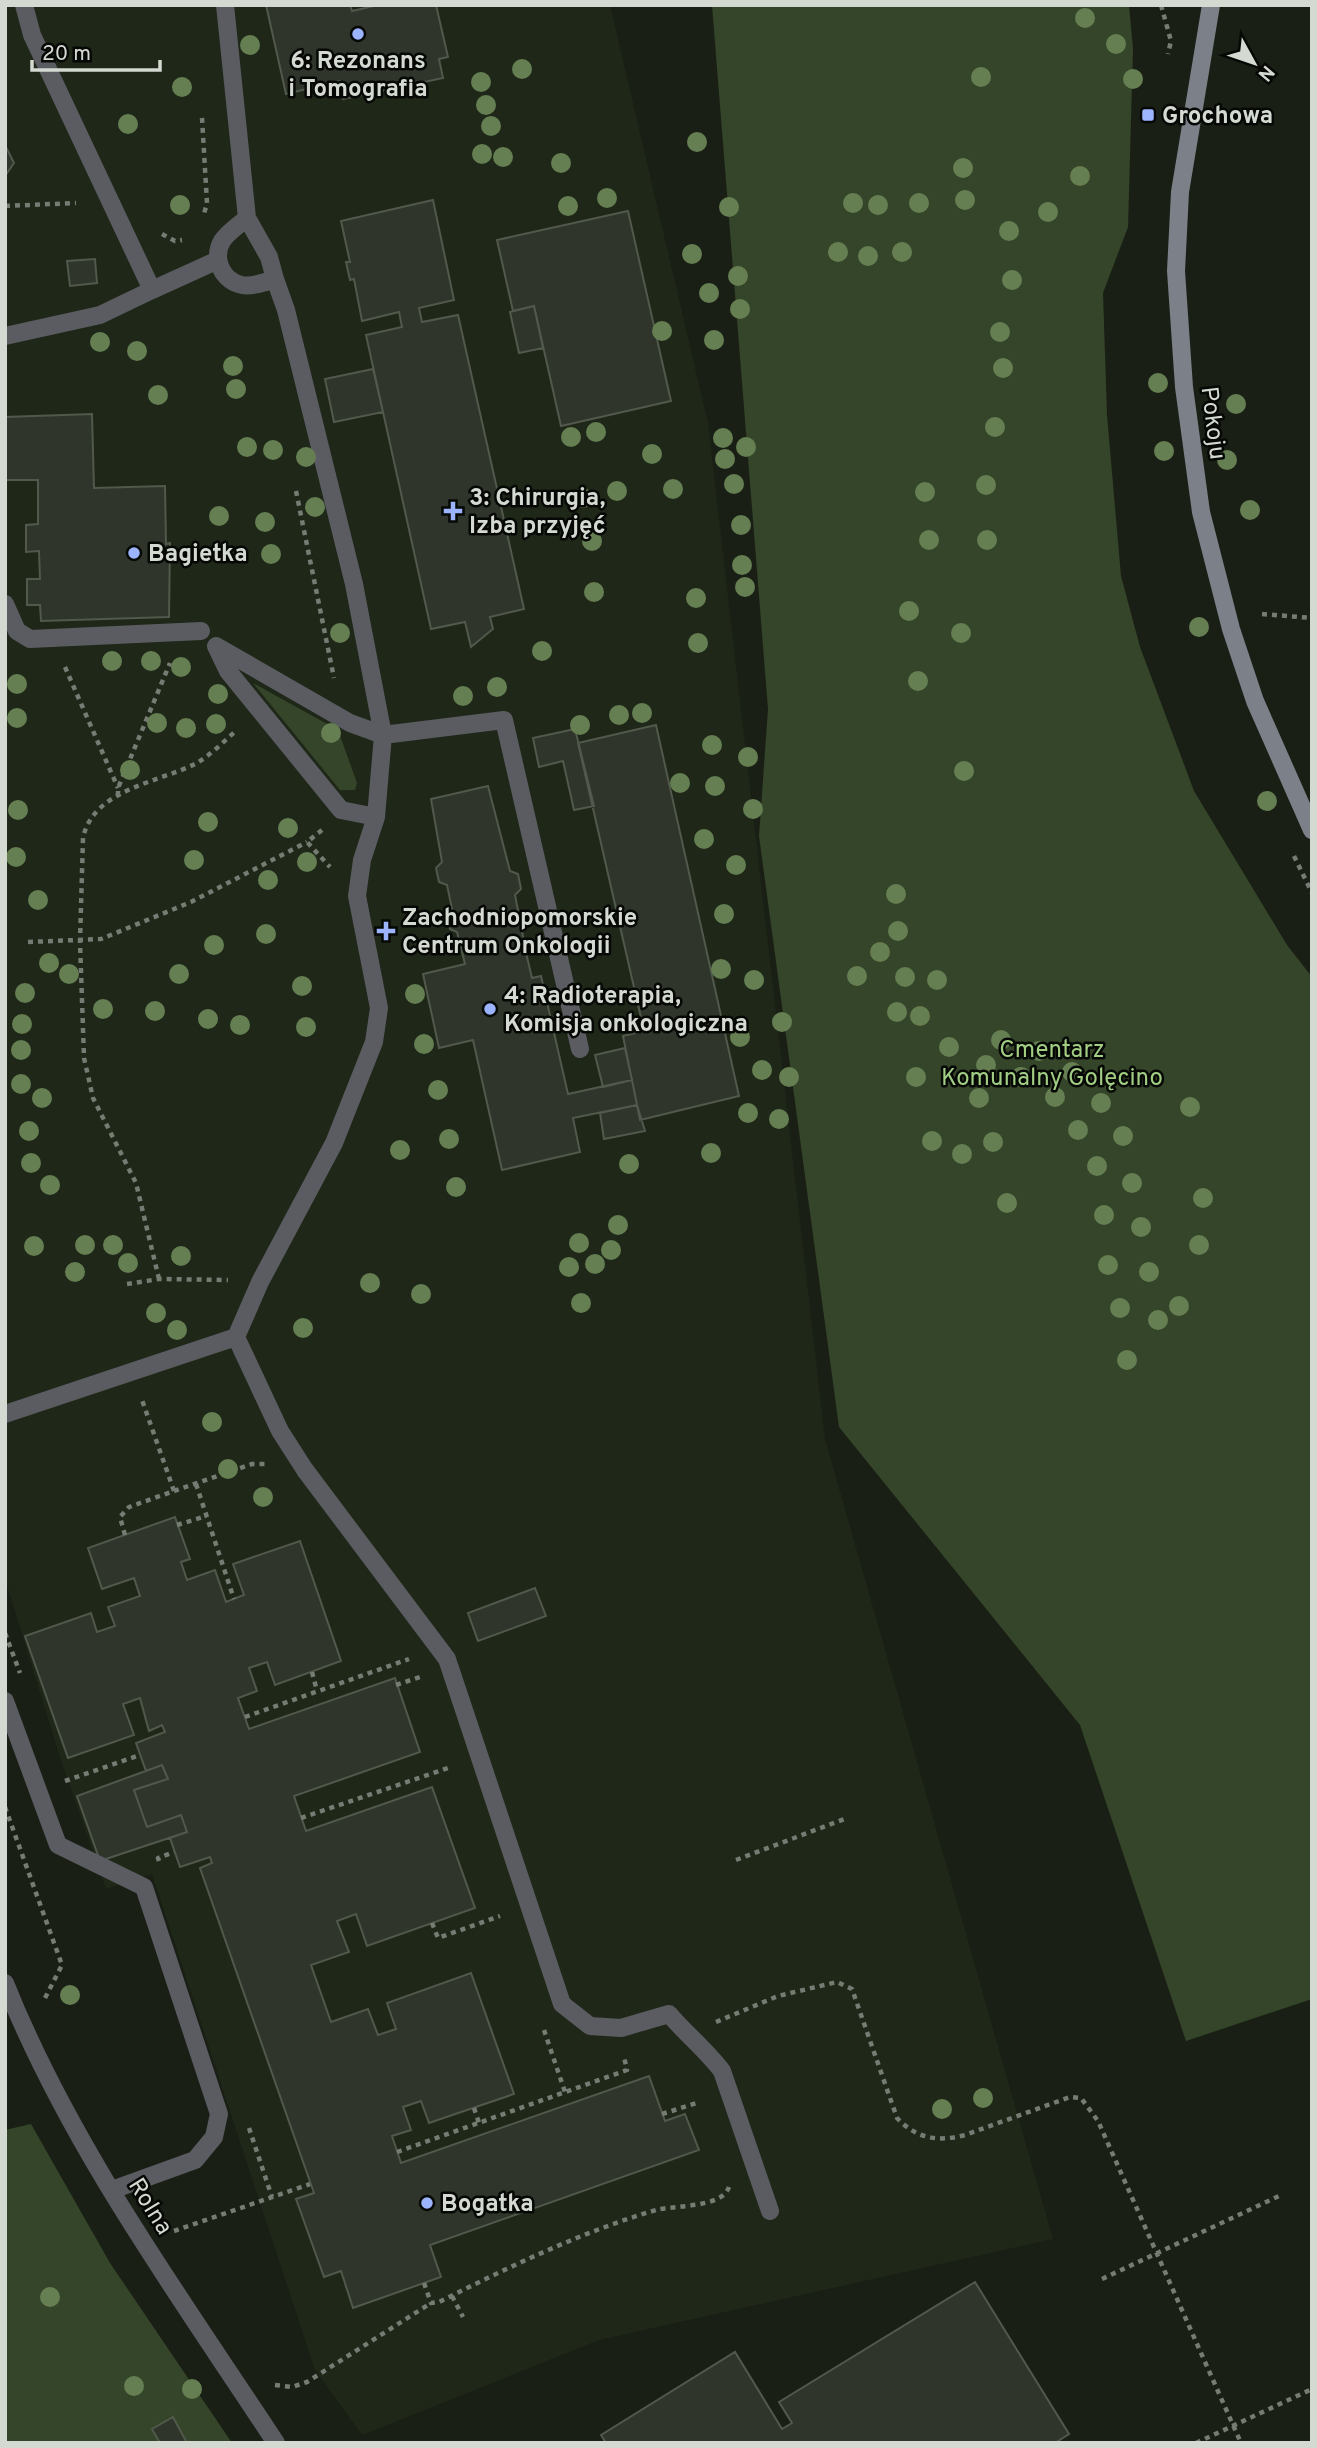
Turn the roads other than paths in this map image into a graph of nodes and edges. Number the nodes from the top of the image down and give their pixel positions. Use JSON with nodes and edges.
{"nodes":[{"id":1,"x":24,"y":5,"type":"edge"},
{"id":2,"x":225,"y":5,"type":"edge"},
{"id":3,"x":1211,"y":5,"type":"edge"},
{"id":4,"x":247,"y":218,"type":"junction"},
{"id":5,"x":218,"y":260,"type":"junction"},
{"id":6,"x":275,"y":279,"type":"junction"},
{"id":7,"x":152,"y":290,"type":"junction"},
{"id":8,"x":5,"y":336,"type":"edge"},
{"id":9,"x":5,"y":604,"type":"edge"},
{"id":10,"x":201,"y":631,"type":"dead end"},
{"id":11,"x":383,"y":735,"type":"junction"},
{"id":12,"x":376,"y":817,"type":"junction"},
{"id":13,"x":1312,"y":830,"type":"edge"},
{"id":14,"x":580,"y":1049,"type":"dead end"},
{"id":15,"x":236,"y":1337,"type":"junction"},
{"id":16,"x":5,"y":1414,"type":"edge"},
{"id":17,"x":5,"y":1701,"type":"edge"},
{"id":18,"x":5,"y":1983,"type":"edge"},
{"id":19,"x":111,"y":2190,"type":"junction"},
{"id":20,"x":770,"y":2211,"type":"dead end"},
{"id":21,"x":276,"y":2443,"type":"edge"}],
"edges":[{"from":1,"to":7,"type":"street"},
{"from":2,"to":4,"type":"street"},
{"from":3,"to":13,"type":"street","name":"Pokoju"},
{"from":4,"to":5,"type":"street"},
{"from":4,"to":6,"type":"street"},
{"from":5,"to":6,"type":"street"},
{"from":5,"to":7,"type":"street"},
{"from":6,"to":11,"type":"street"},
{"from":7,"to":8,"type":"street"},
{"from":9,"to":10,"type":"street"},
{"from":11,"to":12,"type":"street"},
{"from":11,"to":12,"type":"street"},
{"from":11,"to":14,"type":"street"},
{"from":12,"to":15,"type":"street"},
{"from":15,"to":16,"type":"street"},
{"from":15,"to":20,"type":"street"},
{"from":17,"to":19,"type":"street"},
{"from":18,"to":19,"type":"street","name":"Rolna"},
{"from":19,"to":21,"type":"street","name":"Rolna"}]}
